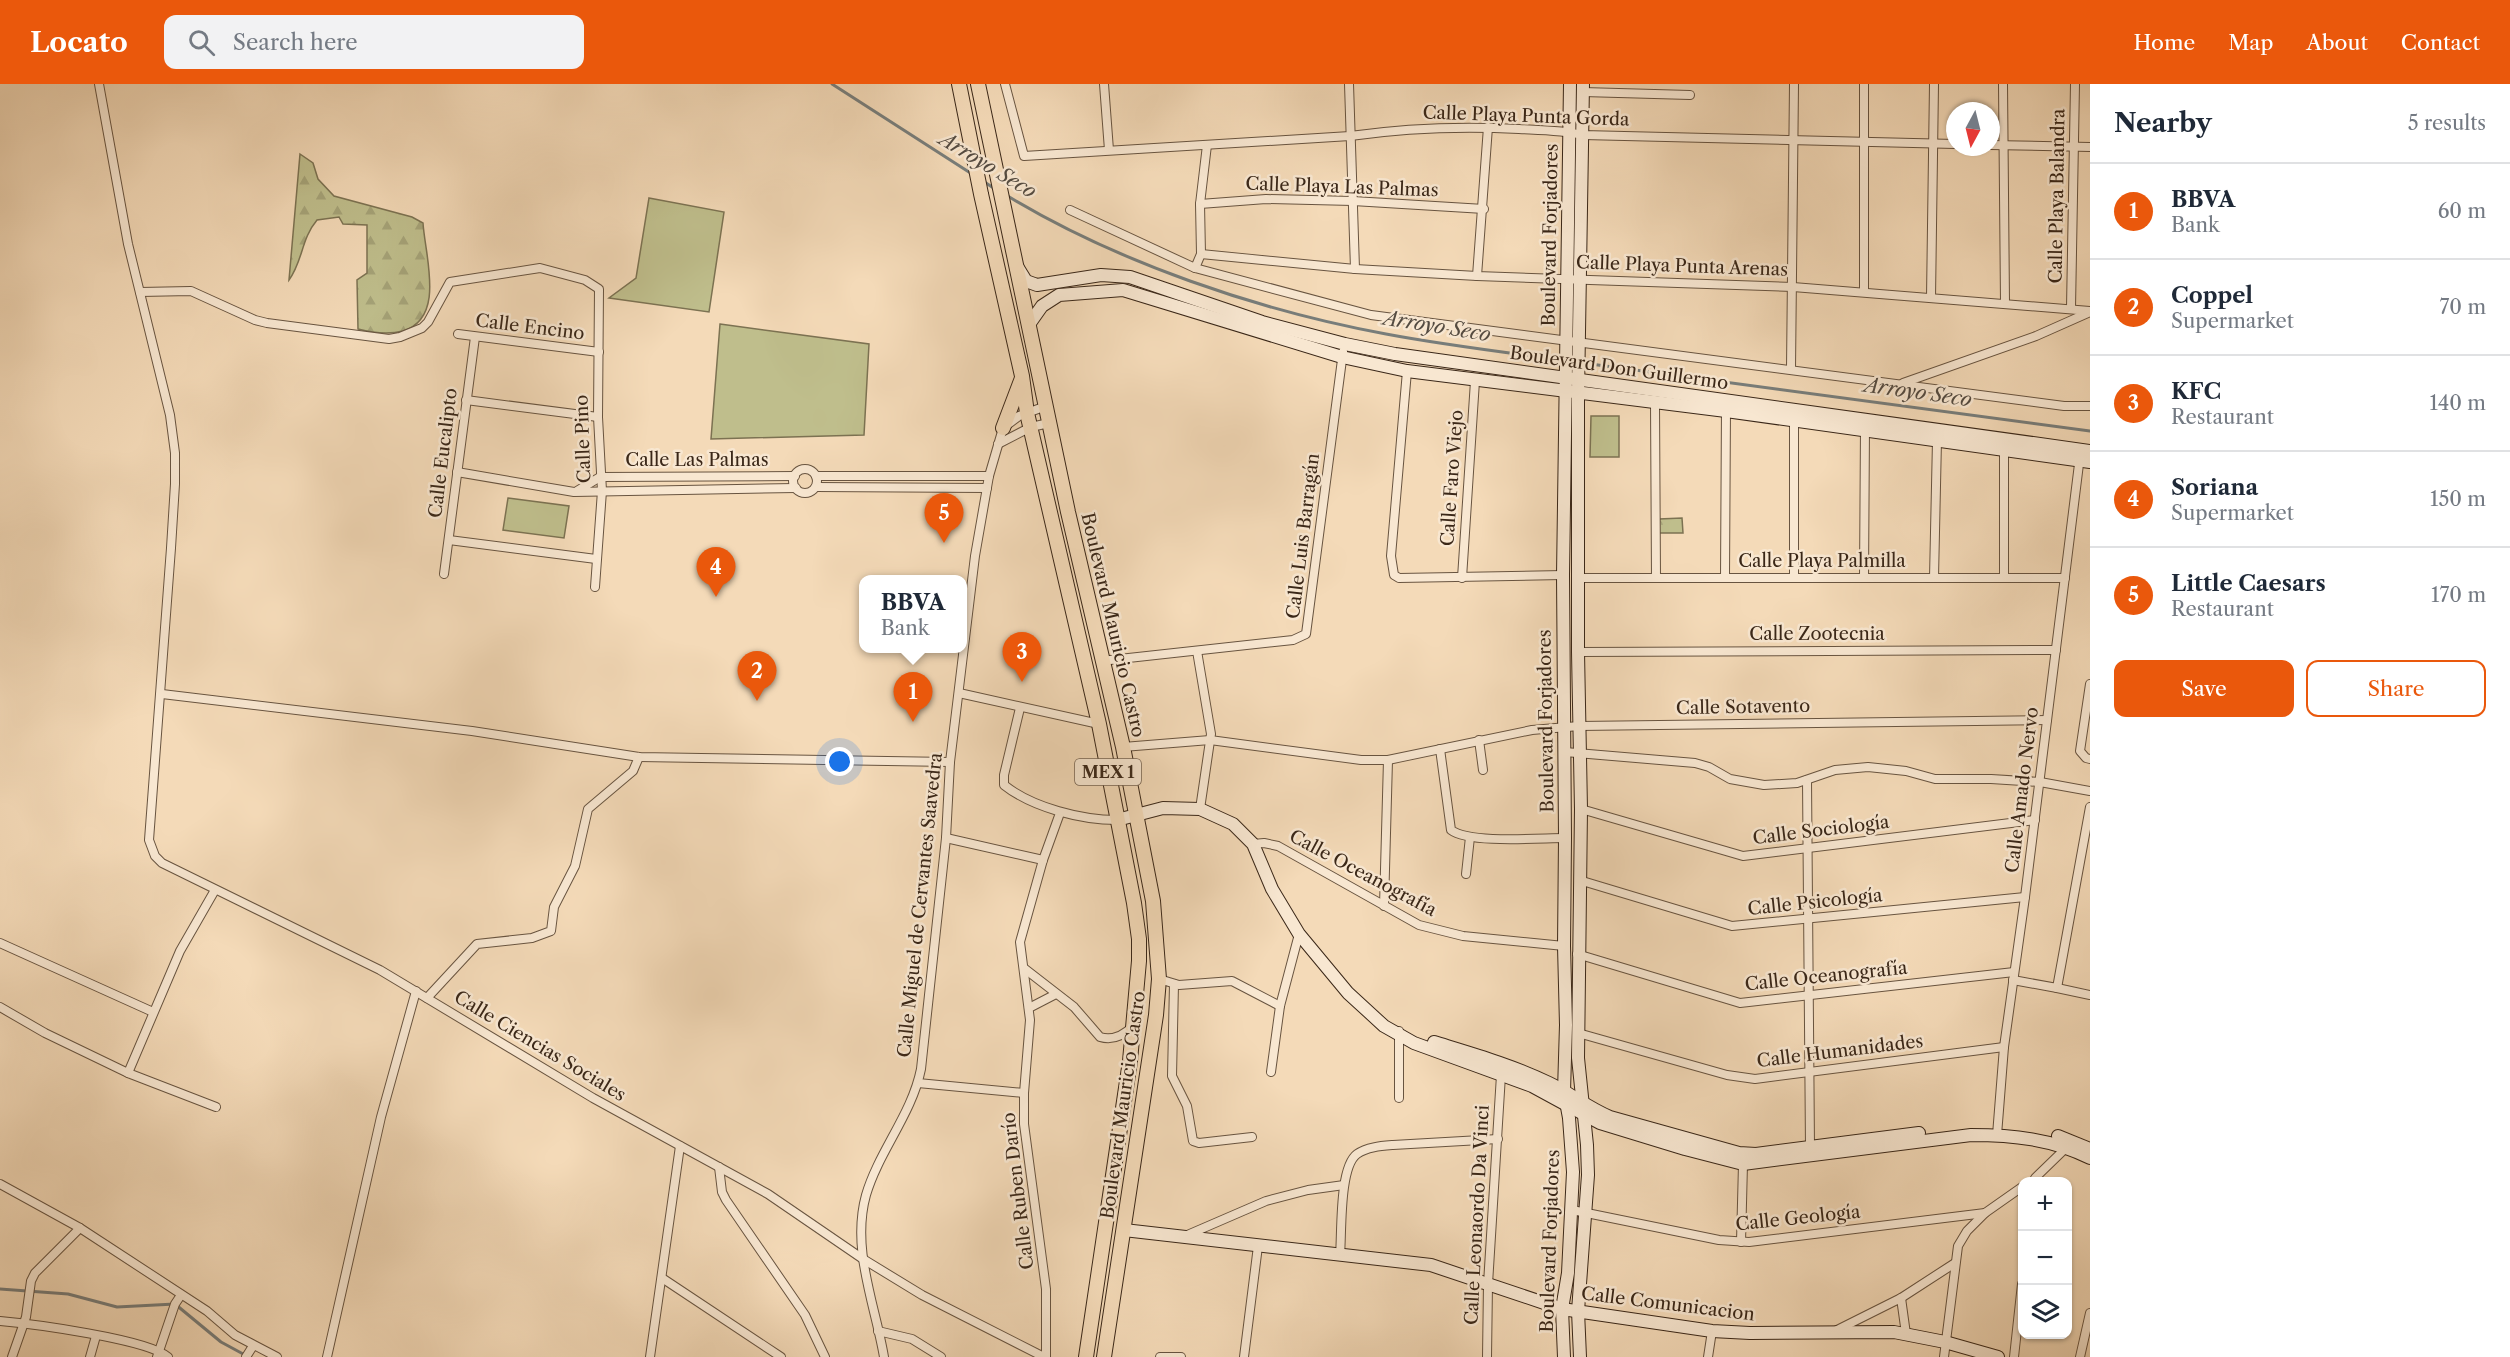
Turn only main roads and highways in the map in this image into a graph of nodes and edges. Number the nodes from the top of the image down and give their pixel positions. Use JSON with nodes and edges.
{"nodes":[{"id":1,"x":959,"y":84,"type":"edge"},
{"id":2,"x":978,"y":84,"type":"edge"},
{"id":3,"x":1022,"y":376,"type":"junction"},
{"id":4,"x":1003,"y":428,"type":"road end"},
{"id":5,"x":1086,"y":1357,"type":"edge"},
{"id":6,"x":1104,"y":1357,"type":"edge"}],
"edges":[{"from":1,"to":3,"type":"main road","name":"Boulevard Mauricio Castro","number":"MEX 1"},
{"from":2,"to":6,"type":"main road","name":"Boulevard Mauricio Castro","number":"MEX 1"},
{"from":3,"to":4,"type":"main road"},
{"from":3,"to":5,"type":"main road","name":"Boulevard Mauricio Castro","number":"MEX 1"}]}
